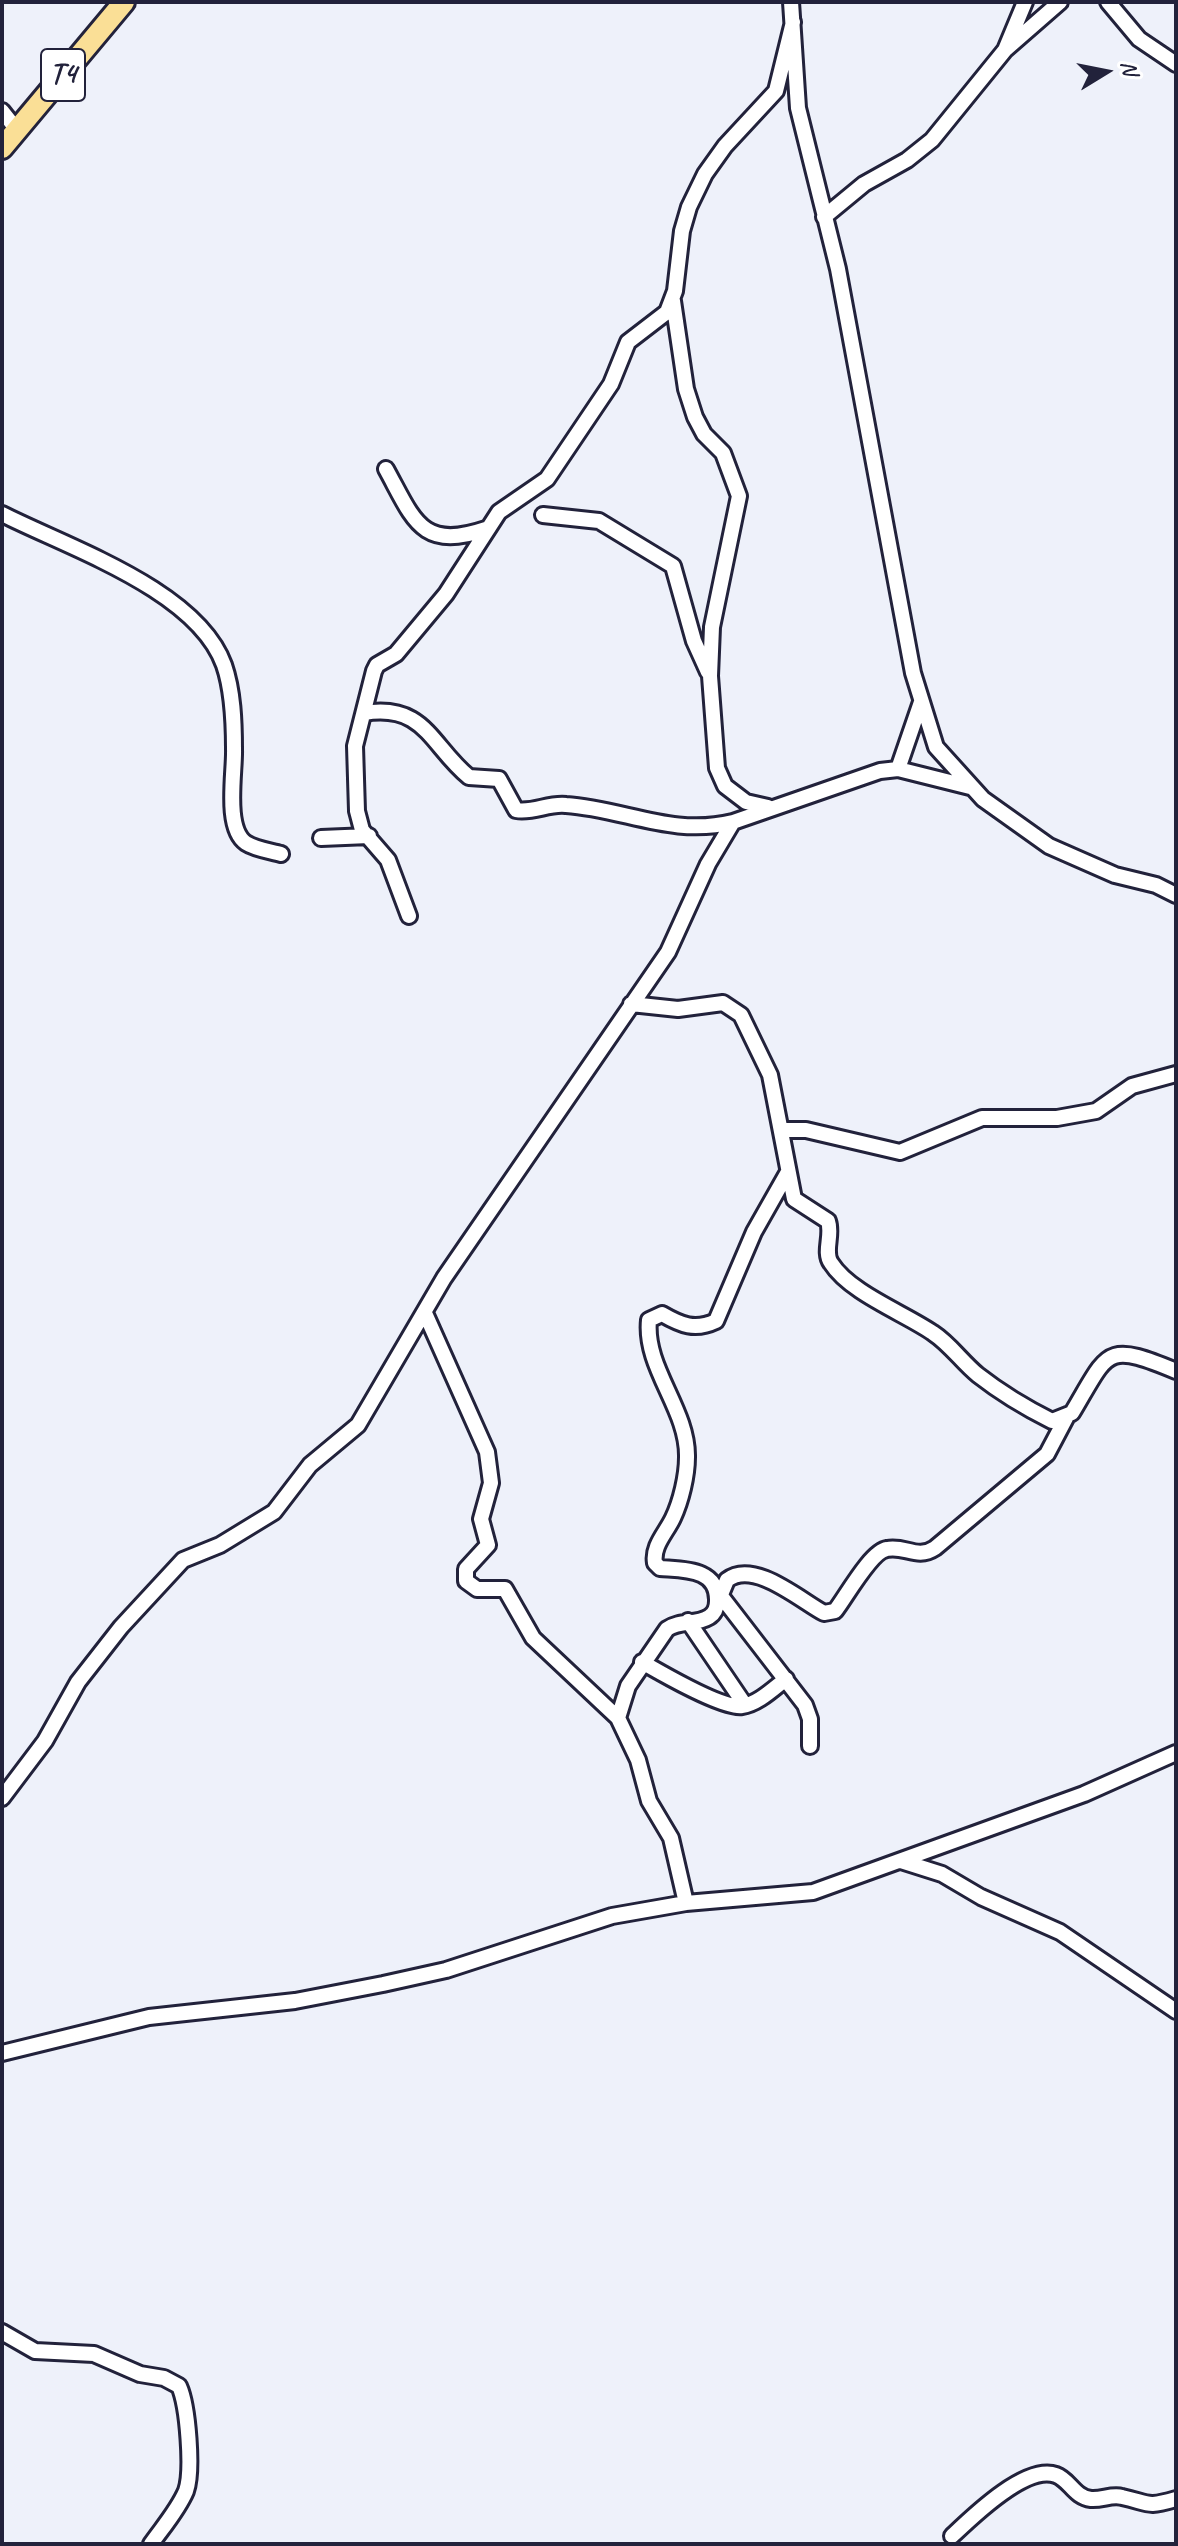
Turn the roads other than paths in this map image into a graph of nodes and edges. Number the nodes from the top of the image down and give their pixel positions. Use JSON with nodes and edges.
{"nodes":[{"id":1,"x":124,"y":2,"type":"edge"},
{"id":2,"x":791,"y":2,"type":"edge"},
{"id":3,"x":1025,"y":2,"type":"edge"},
{"id":4,"x":1060,"y":2,"type":"edge"},
{"id":5,"x":1108,"y":2,"type":"edge"},
{"id":6,"x":793,"y":22,"type":"junction"},
{"id":7,"x":1005,"y":50,"type":"junction"},
{"id":8,"x":1176,"y":64,"type":"edge"},
{"id":9,"x":2,"y":111,"type":"edge"},
{"id":10,"x":17,"y":130,"type":"junction"},
{"id":11,"x":2,"y":148,"type":"edge"},
{"id":12,"x":824,"y":217,"type":"junction"},
{"id":13,"x":673,"y":300,"type":"junction"},
{"id":14,"x":386,"y":469,"type":"dead end"},
{"id":15,"x":2,"y":514,"type":"edge"},
{"id":16,"x":543,"y":515,"type":"dead end"},
{"id":17,"x":487,"y":529,"type":"junction"},
{"id":18,"x":710,"y":676,"type":"junction"},
{"id":19,"x":921,"y":702,"type":"junction"},
{"id":20,"x":364,"y":713,"type":"junction"},
{"id":21,"x":898,"y":769,"type":"junction"},
{"id":22,"x":970,"y":787,"type":"junction"},
{"id":23,"x":772,"y":807,"type":"junction"},
{"id":24,"x":733,"y":822,"type":"junction"},
{"id":25,"x":369,"y":836,"type":"junction"},
{"id":26,"x":321,"y":838,"type":"dead end"},
{"id":27,"x":281,"y":854,"type":"dead end"},
{"id":28,"x":1176,"y":895,"type":"edge"},
{"id":29,"x":409,"y":916,"type":"dead end"},
{"id":30,"x":631,"y":1004,"type":"junction"},
{"id":31,"x":1176,"y":1074,"type":"edge"},
{"id":32,"x":783,"y":1130,"type":"junction"},
{"id":33,"x":788,"y":1172,"type":"junction"},
{"id":34,"x":425,"y":1313,"type":"junction"},
{"id":35,"x":1176,"y":1371,"type":"edge"},
{"id":36,"x":1066,"y":1418,"type":"junction"},
{"id":37,"x":719,"y":1600,"type":"junction"},
{"id":38,"x":688,"y":1621,"type":"junction"},
{"id":39,"x":642,"y":1662,"type":"junction"},
{"id":40,"x":786,"y":1679,"type":"junction"},
{"id":41,"x":745,"y":1705,"type":"junction"},
{"id":42,"x":618,"y":1718,"type":"junction"},
{"id":43,"x":810,"y":1746,"type":"dead end"},
{"id":44,"x":1176,"y":1753,"type":"edge"},
{"id":45,"x":2,"y":1798,"type":"edge"},
{"id":46,"x":900,"y":1861,"type":"junction"},
{"id":47,"x":686,"y":1903,"type":"junction"},
{"id":48,"x":1176,"y":2011,"type":"edge"},
{"id":49,"x":2,"y":2053,"type":"edge"},
{"id":50,"x":2,"y":2332,"type":"edge"},
{"id":51,"x":1176,"y":2499,"type":"edge"},
{"id":52,"x":952,"y":2536,"type":"dead end"},
{"id":53,"x":151,"y":2544,"type":"edge"}],
"edges":[{"from":1,"to":10,"type":"highway","number":"T4"},
{"from":2,"to":6,"type":"street"},
{"from":3,"to":7,"type":"street"},
{"from":4,"to":7,"type":"street"},
{"from":5,"to":8,"type":"street"},
{"from":6,"to":12,"type":"street"},
{"from":6,"to":13,"type":"street"},
{"from":7,"to":12,"type":"street"},
{"from":9,"to":10,"type":"street"},
{"from":10,"to":11,"type":"highway","number":"T4"},
{"from":12,"to":19,"type":"street"},
{"from":13,"to":17,"type":"street"},
{"from":13,"to":18,"type":"street"},
{"from":14,"to":17,"type":"street"},
{"from":15,"to":27,"type":"street"},
{"from":16,"to":18,"type":"street"},
{"from":17,"to":20,"type":"street"},
{"from":18,"to":23,"type":"street"},
{"from":19,"to":21,"type":"street"},
{"from":19,"to":22,"type":"street"},
{"from":20,"to":24,"type":"street"},
{"from":20,"to":25,"type":"street"},
{"from":21,"to":22,"type":"street"},
{"from":21,"to":23,"type":"street"},
{"from":22,"to":28,"type":"street"},
{"from":23,"to":24,"type":"street"},
{"from":24,"to":30,"type":"street"},
{"from":25,"to":26,"type":"street"},
{"from":25,"to":29,"type":"street"},
{"from":30,"to":32,"type":"street"},
{"from":30,"to":34,"type":"street"},
{"from":31,"to":32,"type":"street"},
{"from":32,"to":33,"type":"street"},
{"from":33,"to":36,"type":"street"},
{"from":33,"to":37,"type":"street"},
{"from":34,"to":42,"type":"street"},
{"from":34,"to":45,"type":"street"},
{"from":35,"to":36,"type":"street"},
{"from":36,"to":37,"type":"street"},
{"from":37,"to":38,"type":"street"},
{"from":37,"to":40,"type":"street"},
{"from":38,"to":39,"type":"street"},
{"from":38,"to":41,"type":"street"},
{"from":39,"to":41,"type":"street"},
{"from":39,"to":42,"type":"street"},
{"from":40,"to":41,"type":"street"},
{"from":40,"to":43,"type":"street"},
{"from":42,"to":47,"type":"street"},
{"from":44,"to":46,"type":"street"},
{"from":46,"to":47,"type":"street"},
{"from":46,"to":48,"type":"street"},
{"from":47,"to":49,"type":"street"},
{"from":50,"to":53,"type":"street"},
{"from":51,"to":52,"type":"street"}]}
